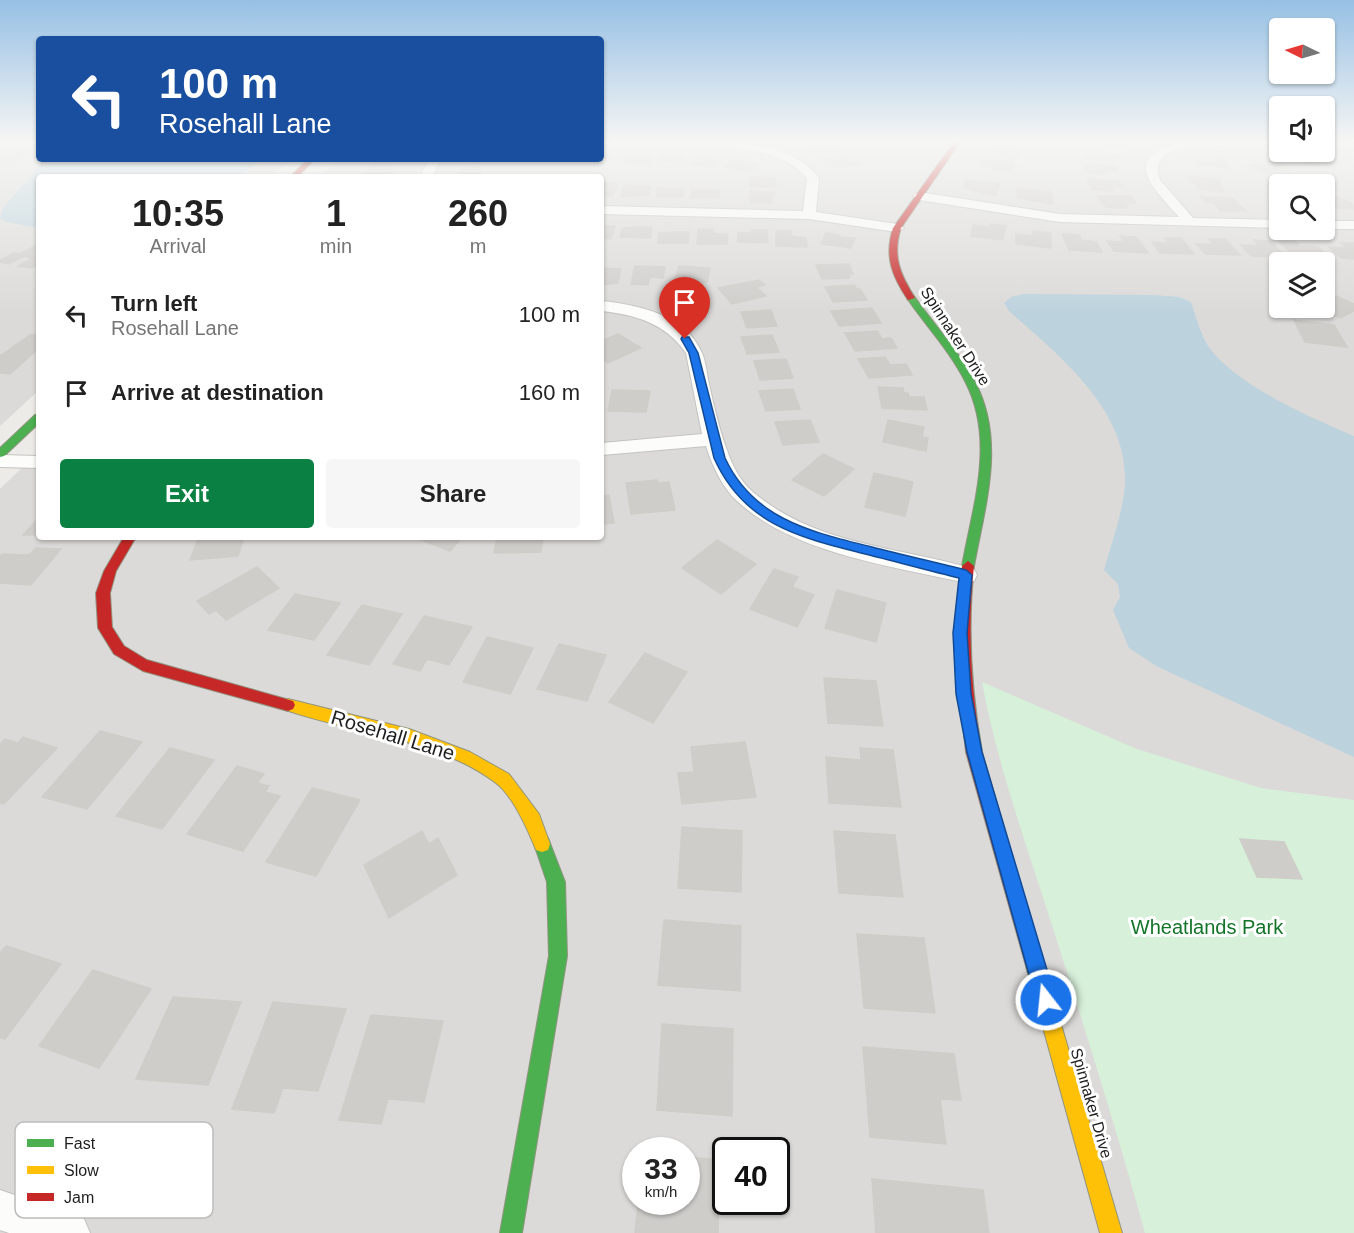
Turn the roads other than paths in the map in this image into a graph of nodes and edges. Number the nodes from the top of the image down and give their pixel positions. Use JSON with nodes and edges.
{"nodes":[{"id":1,"x":811,"y":200,"type":"edge"},
{"id":2,"x":917,"y":200,"type":"edge"},
{"id":3,"x":942,"y":200,"type":"edge"},
{"id":4,"x":1170,"y":200,"type":"edge"},
{"id":5,"x":604,"y":210,"type":"edge"},
{"id":6,"x":809,"y":214,"type":"junction"},
{"id":7,"x":1190,"y":222,"type":"junction"},
{"id":8,"x":1269,"y":224,"type":"edge"},
{"id":9,"x":1335,"y":225,"type":"edge"},
{"id":10,"x":1354,"y":225,"type":"edge"},
{"id":11,"x":897,"y":228,"type":"junction"},
{"id":12,"x":604,"y":306,"type":"edge"},
{"id":13,"x":36,"y":420,"type":"edge"},
{"id":14,"x":714,"y":439,"type":"junction"},
{"id":15,"x":604,"y":449,"type":"edge"},
{"id":16,"x":0,"y":454,"type":"edge"},
{"id":17,"x":0,"y":461,"type":"edge"},
{"id":18,"x":36,"y":462,"type":"edge"},
{"id":19,"x":128,"y":540,"type":"edge"},
{"id":20,"x":966,"y":575,"type":"junction"},
{"id":21,"x":0,"y":1210,"type":"edge"},
{"id":22,"x":15,"y":1215,"type":"edge"},
{"id":23,"x":24,"y":1218,"type":"edge"},
{"id":24,"x":70,"y":1233,"type":"edge"},
{"id":25,"x":511,"y":1233,"type":"edge"},
{"id":26,"x":1111,"y":1233,"type":"edge"}],
"edges":[{"from":1,"to":6,"type":"street"},
{"from":2,"to":11,"type":"street","name":"Spinnaker Drive"},
{"from":3,"to":7,"type":"street"},
{"from":4,"to":7,"type":"street"},
{"from":5,"to":6,"type":"street"},
{"from":6,"to":11,"type":"street"},
{"from":7,"to":8,"type":"street"},
{"from":9,"to":10,"type":"street"},
{"from":11,"to":20,"type":"street","name":"Spinnaker Drive"},
{"from":12,"to":14,"type":"street"},
{"from":13,"to":16,"type":"street"},
{"from":14,"to":15,"type":"street"},
{"from":14,"to":20,"type":"street"},
{"from":17,"to":18,"type":"street"},
{"from":19,"to":25,"type":"street","name":"Rosehall Lane"},
{"from":20,"to":26,"type":"street","name":"Spinnaker Drive"},
{"from":21,"to":22,"type":"street"},
{"from":23,"to":24,"type":"street"}]}
